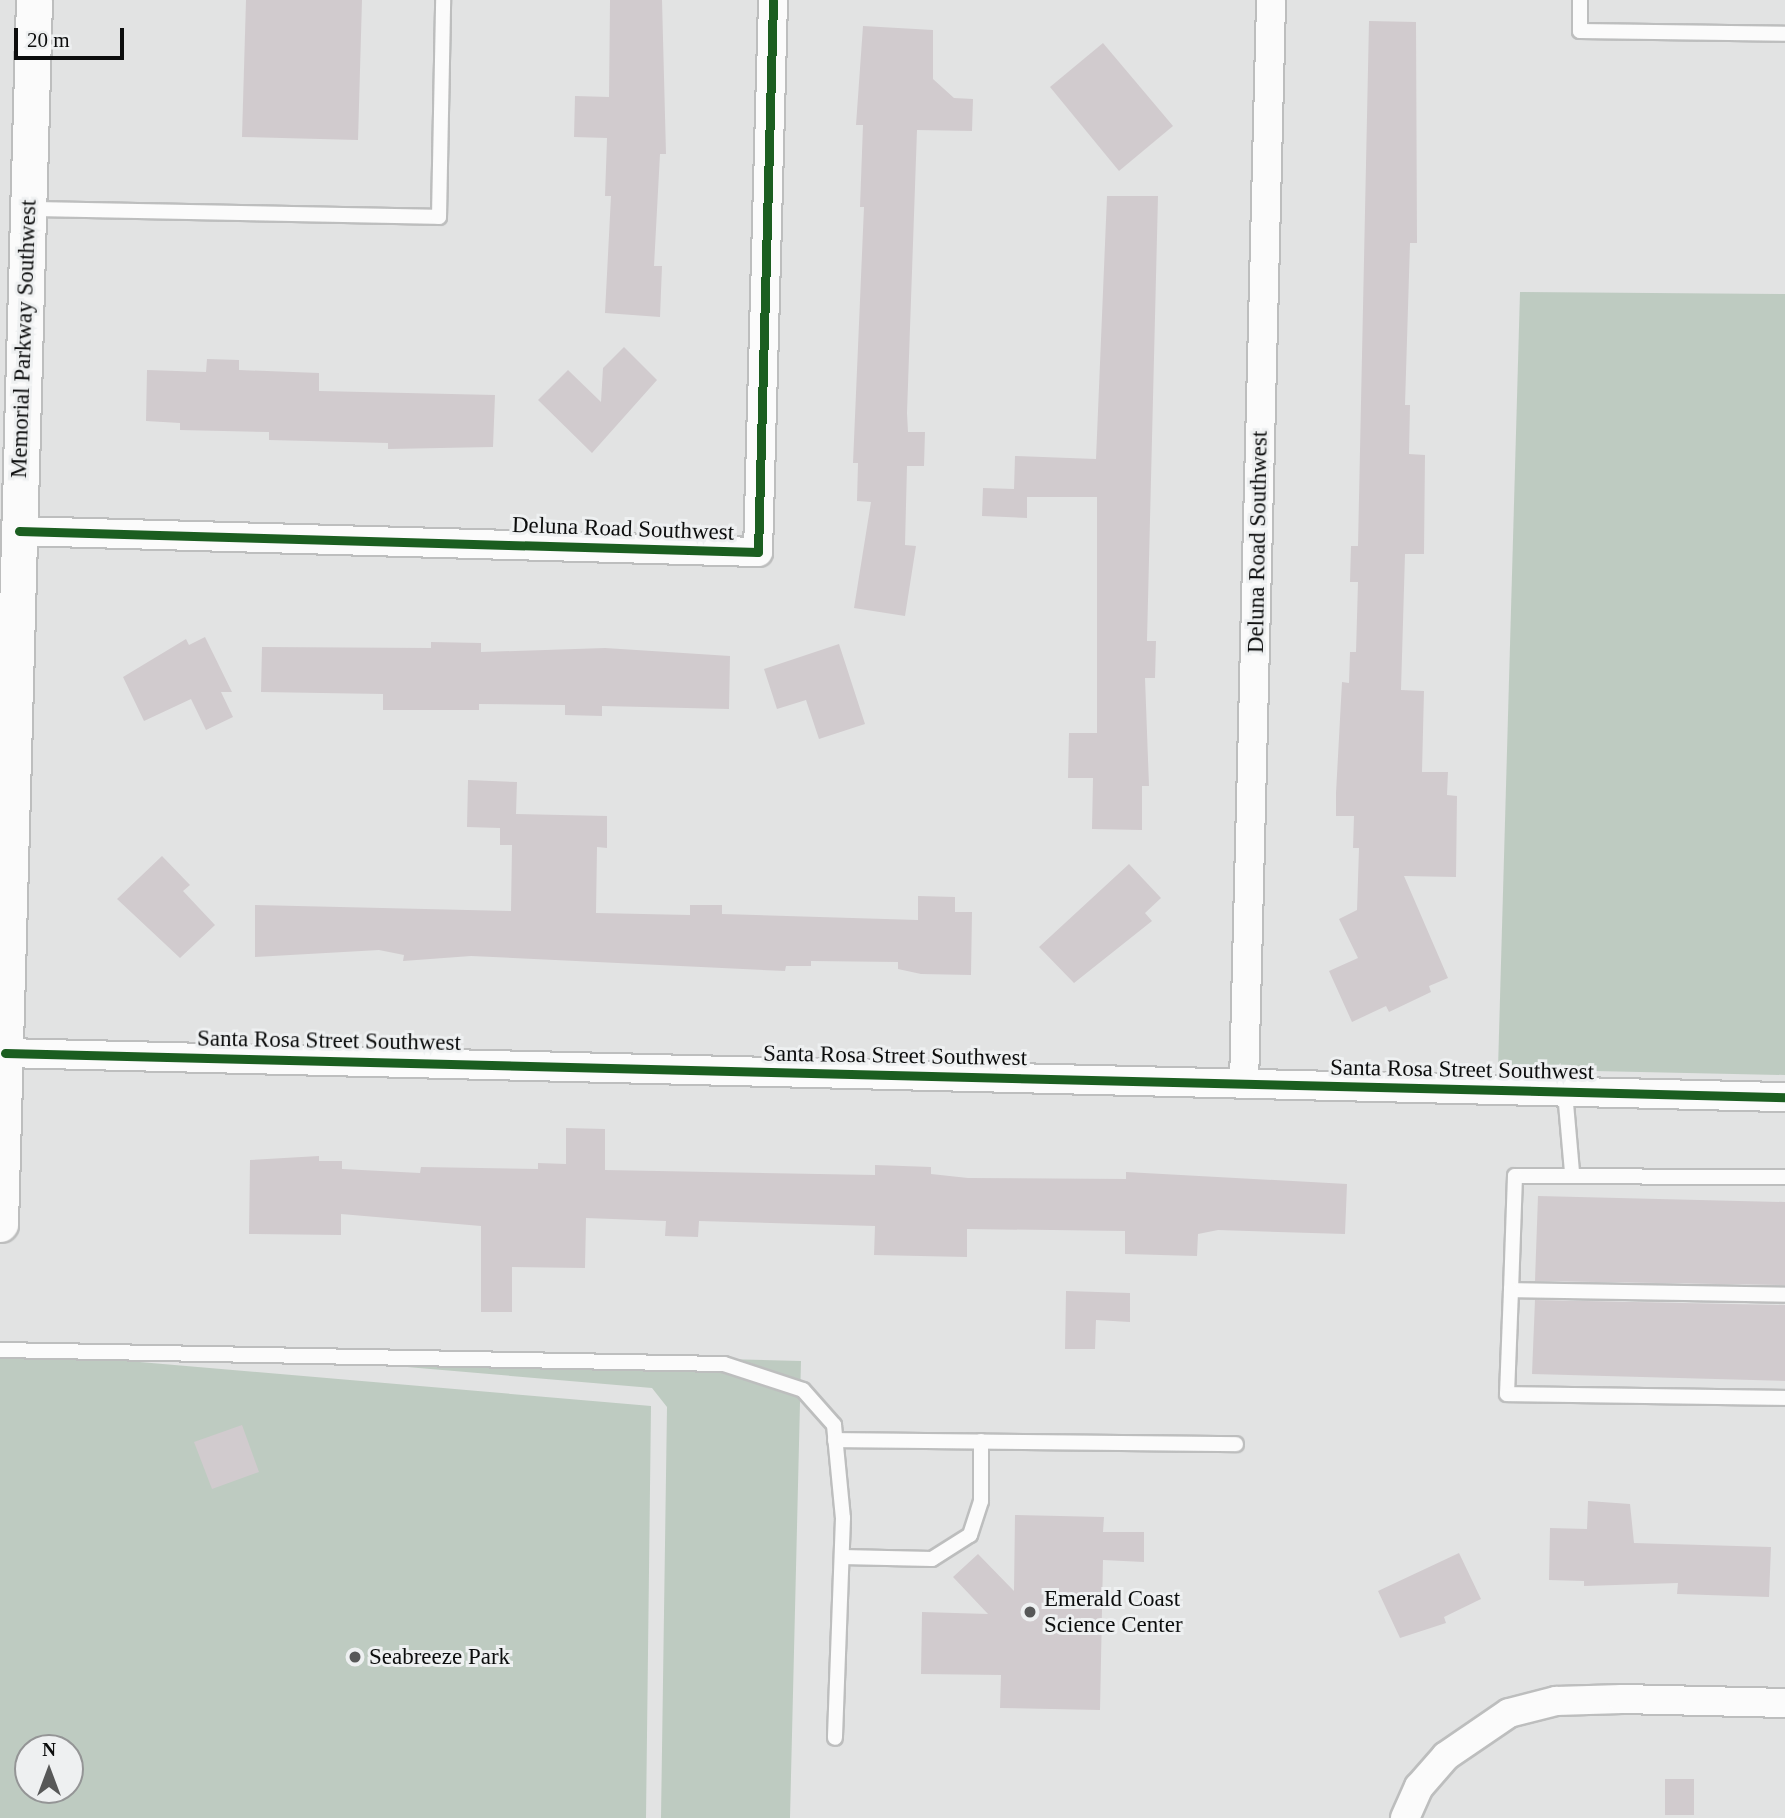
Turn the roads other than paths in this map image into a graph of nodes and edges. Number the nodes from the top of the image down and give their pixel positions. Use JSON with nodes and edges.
{"nodes":[{"id":1,"x":34,"y":0,"type":"edge"},
{"id":2,"x":443,"y":0,"type":"edge"},
{"id":3,"x":773,"y":0,"type":"edge"},
{"id":4,"x":1272,"y":0,"type":"edge"},
{"id":5,"x":1580,"y":0,"type":"edge"},
{"id":6,"x":1785,"y":34,"type":"edge"},
{"id":7,"x":28,"y":209,"type":"junction"},
{"id":8,"x":19,"y":531,"type":"junction"},
{"id":9,"x":5,"y":1053,"type":"junction"},
{"id":10,"x":1244,"y":1084,"type":"junction"},
{"id":11,"x":1565,"y":1092,"type":"junction"},
{"id":12,"x":1785,"y":1097,"type":"edge"},
{"id":13,"x":1572,"y":1172,"type":"junction"},
{"id":14,"x":1785,"y":1177,"type":"edge"},
{"id":15,"x":0,"y":1224,"type":"edge"},
{"id":16,"x":1511,"y":1290,"type":"junction"},
{"id":17,"x":1785,"y":1295,"type":"edge"},
{"id":18,"x":0,"y":1350,"type":"edge"},
{"id":19,"x":1785,"y":1398,"type":"edge"},
{"id":20,"x":835,"y":1440,"type":"junction"},
{"id":21,"x":981,"y":1441,"type":"junction"},
{"id":22,"x":1236,"y":1444,"type":"dead end"},
{"id":23,"x":842,"y":1557,"type":"junction"},
{"id":24,"x":1785,"y":1703,"type":"edge"},
{"id":25,"x":835,"y":1738,"type":"dead end"},
{"id":26,"x":1405,"y":1818,"type":"edge"}],
"edges":[{"from":1,"to":7,"type":"street","name":"Memorial Parkway Southwest"},
{"from":2,"to":7,"type":"lane"},
{"from":3,"to":8,"type":"street","name":"Deluna Road Southwest"},
{"from":4,"to":10,"type":"street","name":"Deluna Road Southwest"},
{"from":5,"to":6,"type":"lane"},
{"from":7,"to":8,"type":"street","name":"Memorial Parkway Southwest"},
{"from":8,"to":9,"type":"street","name":"Memorial Parkway Southwest"},
{"from":9,"to":10,"type":"street","name":"Santa Rosa Street Southwest"},
{"from":9,"to":15,"type":"street","name":"Memorial Parkway Southwest"},
{"from":10,"to":11,"type":"street","name":"Santa Rosa Street Southwest"},
{"from":11,"to":12,"type":"street","name":"Santa Rosa Street Southwest"},
{"from":11,"to":13,"type":"lane"},
{"from":13,"to":14,"type":"lane"},
{"from":13,"to":16,"type":"lane"},
{"from":16,"to":17,"type":"lane"},
{"from":16,"to":19,"type":"lane"},
{"from":18,"to":20,"type":"lane"},
{"from":20,"to":21,"type":"lane"},
{"from":20,"to":23,"type":"lane"},
{"from":21,"to":22,"type":"lane"},
{"from":21,"to":23,"type":"lane"},
{"from":23,"to":25,"type":"lane"},
{"from":24,"to":26,"type":"street"}]}
